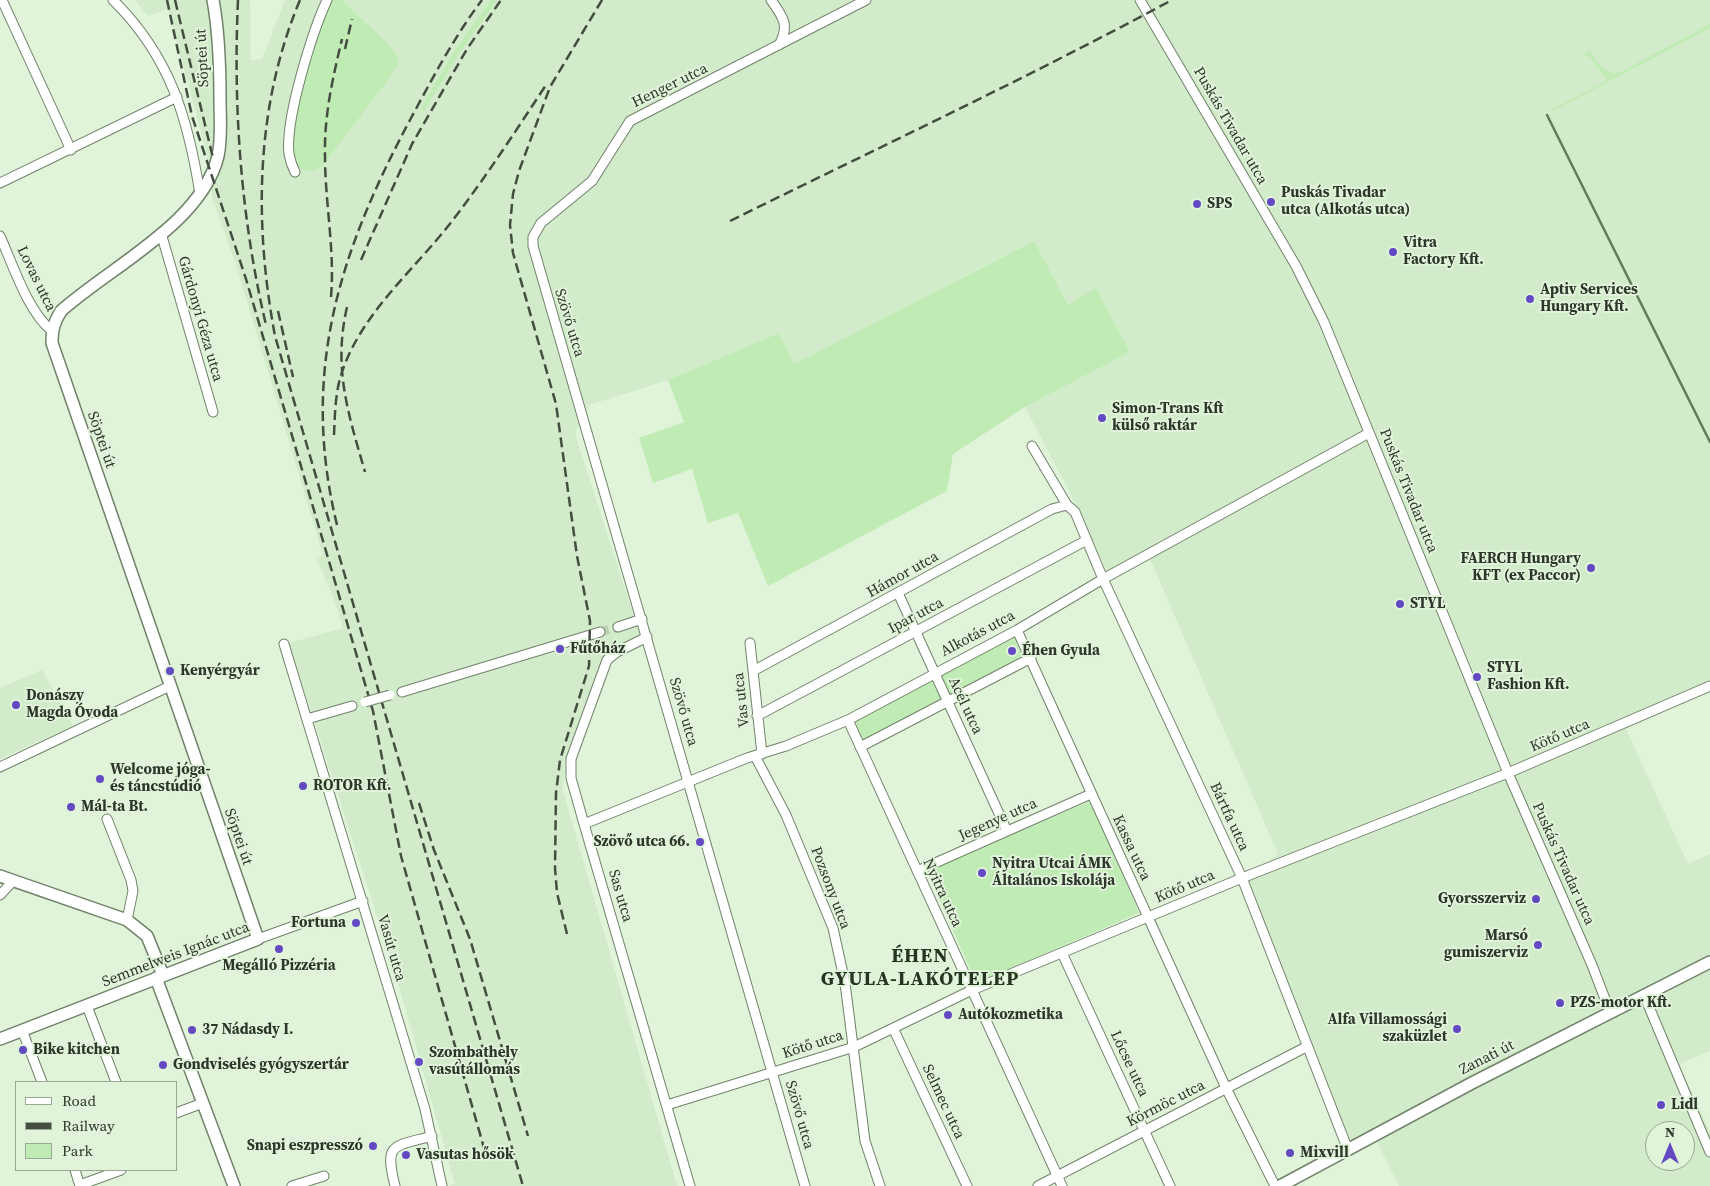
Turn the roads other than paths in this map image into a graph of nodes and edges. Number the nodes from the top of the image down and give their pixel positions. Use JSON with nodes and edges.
{"nodes":[{"id":1,"x":2,"y":0,"type":"edge"},
{"id":2,"x":113,"y":0,"type":"edge"},
{"id":3,"x":212,"y":0,"type":"edge"},
{"id":4,"x":327,"y":0,"type":"edge"},
{"id":5,"x":771,"y":0,"type":"edge"},
{"id":6,"x":866,"y":0,"type":"edge"},
{"id":7,"x":1140,"y":0,"type":"edge"},
{"id":8,"x":779,"y":45,"type":"junction"},
{"id":9,"x":178,"y":97,"type":"junction"},
{"id":10,"x":71,"y":150,"type":"junction"},
{"id":11,"x":295,"y":172,"type":"dead end"},
{"id":12,"x":0,"y":183,"type":"edge"},
{"id":13,"x":200,"y":194,"type":"junction"},
{"id":14,"x":161,"y":233,"type":"junction"},
{"id":15,"x":0,"y":236,"type":"edge"},
{"id":16,"x":532,"y":246,"type":"joint"},
{"id":17,"x":52,"y":331,"type":"junction"},
{"id":18,"x":213,"y":412,"type":"dead end"},
{"id":19,"x":1369,"y":433,"type":"junction"},
{"id":20,"x":1032,"y":446,"type":"dead end"},
{"id":21,"x":1067,"y":505,"type":"junction"},
{"id":22,"x":1088,"y":540,"type":"junction"},
{"id":23,"x":1103,"y":579,"type":"junction"},
{"id":24,"x":898,"y":593,"type":"junction"},
{"id":25,"x":642,"y":619,"type":"junction"},
{"id":26,"x":618,"y":627,"type":"tunnel mouth"},
{"id":27,"x":1017,"y":630,"type":"junction"},
{"id":28,"x":600,"y":632,"type":"tunnel mouth"},
{"id":29,"x":915,"y":632,"type":"junction"},
{"id":30,"x":647,"y":637,"type":"junction"},
{"id":31,"x":750,"y":642,"type":"dead end"},
{"id":32,"x":284,"y":644,"type":"dead end"},
{"id":33,"x":1031,"y":658,"type":"junction"},
{"id":34,"x":753,"y":671,"type":"junction"},
{"id":35,"x":934,"y":673,"type":"junction"},
{"id":36,"x":170,"y":686,"type":"junction"},
{"id":37,"x":1710,"y":686,"type":"edge"},
{"id":38,"x":402,"y":692,"type":"dead end"},
{"id":39,"x":390,"y":695,"type":"dead end"},
{"id":40,"x":947,"y":700,"type":"junction"},
{"id":41,"x":365,"y":702,"type":"dead end"},
{"id":42,"x":352,"y":706,"type":"dead end"},
{"id":43,"x":757,"y":716,"type":"junction"},
{"id":44,"x":308,"y":719,"type":"junction"},
{"id":45,"x":848,"y":720,"type":"junction"},
{"id":46,"x":860,"y":747,"type":"junction"},
{"id":47,"x":759,"y":755,"type":"junction"},
{"id":48,"x":0,"y":766,"type":"edge"},
{"id":49,"x":1508,"y":773,"type":"junction"},
{"id":50,"x":688,"y":781,"type":"junction"},
{"id":51,"x":1091,"y":794,"type":"junction"},
{"id":52,"x":106,"y":819,"type":"dead end"},
{"id":53,"x":584,"y":824,"type":"junction"},
{"id":54,"x":1007,"y":831,"type":"junction"},
{"id":55,"x":917,"y":871,"type":"junction"},
{"id":56,"x":0,"y":876,"type":"edge"},
{"id":57,"x":1242,"y":878,"type":"junction"},
{"id":58,"x":14,"y":880,"type":"junction"},
{"id":59,"x":0,"y":895,"type":"edge"},
{"id":60,"x":363,"y":901,"type":"junction"},
{"id":61,"x":1147,"y":918,"type":"junction"},
{"id":62,"x":127,"y":920,"type":"junction"},
{"id":63,"x":258,"y":939,"type":"junction"},
{"id":64,"x":1062,"y":953,"type":"junction"},
{"id":65,"x":1710,"y":962,"type":"edge"},
{"id":66,"x":160,"y":977,"type":"junction"},
{"id":67,"x":972,"y":990,"type":"junction"},
{"id":68,"x":1644,"y":996,"type":"junction"},
{"id":69,"x":87,"y":1006,"type":"junction"},
{"id":70,"x":1610,"y":1012,"type":"junction"},
{"id":71,"x":22,"y":1030,"type":"junction"},
{"id":72,"x":894,"y":1030,"type":"junction"},
{"id":73,"x":0,"y":1039,"type":"edge"},
{"id":74,"x":854,"y":1047,"type":"junction"},
{"id":75,"x":1306,"y":1047,"type":"junction"},
{"id":76,"x":772,"y":1073,"type":"junction"},
{"id":77,"x":42,"y":1081,"type":"edge"},
{"id":78,"x":116,"y":1081,"type":"edge"},
{"id":79,"x":1226,"y":1088,"type":"junction"},
{"id":80,"x":203,"y":1103,"type":"junction"},
{"id":81,"x":667,"y":1105,"type":"junction"},
{"id":82,"x":178,"y":1112,"type":"edge"},
{"id":83,"x":1145,"y":1131,"type":"junction"},
{"id":84,"x":432,"y":1136,"type":"junction"},
{"id":85,"x":1348,"y":1150,"type":"junction"},
{"id":86,"x":1710,"y":1152,"type":"edge"},
{"id":87,"x":75,"y":1171,"type":"edge"},
{"id":88,"x":118,"y":1171,"type":"edge"},
{"id":89,"x":324,"y":1176,"type":"dead end"},
{"id":90,"x":1057,"y":1176,"type":"junction"},
{"id":91,"x":80,"y":1186,"type":"edge"},
{"id":92,"x":234,"y":1186,"type":"edge"},
{"id":93,"x":292,"y":1186,"type":"edge"},
{"id":94,"x":395,"y":1186,"type":"edge"},
{"id":95,"x":442,"y":1186,"type":"edge"},
{"id":96,"x":690,"y":1186,"type":"edge"},
{"id":97,"x":805,"y":1186,"type":"edge"},
{"id":98,"x":880,"y":1186,"type":"edge"},
{"id":99,"x":967,"y":1186,"type":"edge"},
{"id":100,"x":1038,"y":1186,"type":"edge"},
{"id":101,"x":1062,"y":1186,"type":"edge"},
{"id":102,"x":1170,"y":1186,"type":"edge"},
{"id":103,"x":1274,"y":1186,"type":"edge"},
{"id":104,"x":1280,"y":1186,"type":"edge"}],
"edges":[{"from":1,"to":10,"type":"street"},
{"from":2,"to":9,"type":"street"},
{"from":3,"to":13,"type":"street","name":"Söptei út"},
{"from":4,"to":11,"type":"street"},
{"from":5,"to":8,"type":"street"},
{"from":6,"to":8,"type":"street","name":"Henger utca"},
{"from":7,"to":19,"type":"street","name":"Puskás Tivadar utca"},
{"from":8,"to":16,"type":"street","name":"Henger utca"},
{"from":9,"to":10,"type":"street"},
{"from":9,"to":13,"type":"street"},
{"from":10,"to":12,"type":"street"},
{"from":13,"to":14,"type":"street","name":"Söptei út"},
{"from":14,"to":17,"type":"street","name":"Söptei út"},
{"from":14,"to":18,"type":"street","name":"Gárdonyi Géza utca"},
{"from":15,"to":17,"type":"street","name":"Lovas utca"},
{"from":16,"to":25,"type":"street","name":"Szövő utca"},
{"from":17,"to":36,"type":"street","name":"Söptei út"},
{"from":19,"to":23,"type":"street","name":"Alkotás utca"},
{"from":19,"to":49,"type":"street","name":"Puskás Tivadar utca"},
{"from":20,"to":21,"type":"street","name":"Bártfa utca"},
{"from":21,"to":22,"type":"street","name":"Bártfa utca"},
{"from":21,"to":24,"type":"street","name":"Hámor utca"},
{"from":22,"to":23,"type":"street","name":"Bártfa utca"},
{"from":22,"to":29,"type":"street","name":"Ipar utca"},
{"from":23,"to":27,"type":"street","name":"Alkotás utca"},
{"from":23,"to":57,"type":"street","name":"Bártfa utca"},
{"from":24,"to":29,"type":"street","name":"Acél utca"},
{"from":24,"to":34,"type":"street","name":"Hámor utca"},
{"from":25,"to":26,"type":"street"},
{"from":25,"to":30,"type":"street","name":"Szövő utca"},
{"from":27,"to":33,"type":"street","name":"Kassa utca"},
{"from":27,"to":35,"type":"street","name":"Alkotás utca"},
{"from":28,"to":38,"type":"street"},
{"from":29,"to":35,"type":"street","name":"Acél utca"},
{"from":29,"to":43,"type":"street","name":"Ipar utca"},
{"from":30,"to":50,"type":"street","name":"Szövő utca"},
{"from":30,"to":53,"type":"street","name":"Sas utca"},
{"from":31,"to":34,"type":"street","name":"Vas utca"},
{"from":32,"to":44,"type":"street","name":"Vasút utca"},
{"from":33,"to":40,"type":"street"},
{"from":33,"to":51,"type":"street","name":"Kassa utca"},
{"from":34,"to":43,"type":"street","name":"Vas utca"},
{"from":35,"to":40,"type":"street","name":"Acél utca"},
{"from":35,"to":45,"type":"street","name":"Alkotás utca"},
{"from":36,"to":48,"type":"street"},
{"from":36,"to":63,"type":"street","name":"Söptei út"},
{"from":37,"to":49,"type":"street","name":"Kötő utca"},
{"from":39,"to":41,"type":"street","bridge":true},
{"from":40,"to":46,"type":"street"},
{"from":40,"to":54,"type":"street","name":"Acél utca"},
{"from":42,"to":44,"type":"street"},
{"from":43,"to":47,"type":"street","name":"Vas utca"},
{"from":44,"to":60,"type":"street","name":"Vasút utca"},
{"from":45,"to":46,"type":"street","name":"Nyitra utca"},
{"from":45,"to":47,"type":"street","name":"Alkotás utca"},
{"from":46,"to":55,"type":"street","name":"Nyitra utca"},
{"from":47,"to":50,"type":"street","name":"Alkotás utca"},
{"from":47,"to":74,"type":"street","name":"Pozsony utca"},
{"from":49,"to":57,"type":"street","name":"Kötő utca"},
{"from":49,"to":70,"type":"street","name":"Puskás Tivadar utca"},
{"from":50,"to":53,"type":"street","name":"Alkotás utca"},
{"from":50,"to":76,"type":"street","name":"Szövő utca"},
{"from":51,"to":54,"type":"street","name":"Jegenye utca"},
{"from":51,"to":61,"type":"street","name":"Kassa utca"},
{"from":52,"to":62,"type":"street"},
{"from":53,"to":81,"type":"street","name":"Sas utca"},
{"from":54,"to":55,"type":"street","name":"Jegenye utca"},
{"from":55,"to":67,"type":"street","name":"Nyitra utca"},
{"from":56,"to":58,"type":"street"},
{"from":57,"to":61,"type":"street","name":"Kötő utca"},
{"from":57,"to":75,"type":"street","name":"Bártfa utca"},
{"from":58,"to":59,"type":"street"},
{"from":58,"to":62,"type":"street"},
{"from":60,"to":63,"type":"street","name":"Semmelweis Ignác utca"},
{"from":60,"to":84,"type":"street","name":"Vasút utca"},
{"from":61,"to":64,"type":"street","name":"Kötő utca"},
{"from":61,"to":79,"type":"street","name":"Kassa utca"},
{"from":62,"to":66,"type":"street"},
{"from":63,"to":66,"type":"street","name":"Semmelweis Ignác utca"},
{"from":64,"to":67,"type":"street","name":"Kötő utca"},
{"from":64,"to":83,"type":"street","name":"Lőcse utca"},
{"from":65,"to":68,"type":"street","name":"Zanati út"},
{"from":66,"to":69,"type":"street","name":"Semmelweis Ignác utca"},
{"from":66,"to":80,"type":"street"},
{"from":67,"to":72,"type":"street","name":"Kötő utca"},
{"from":67,"to":90,"type":"street","name":"Nyitra utca"},
{"from":68,"to":70,"type":"street","name":"Zanati út"},
{"from":68,"to":86,"type":"street"},
{"from":69,"to":71,"type":"street","name":"Semmelweis Ignác utca"},
{"from":69,"to":78,"type":"street"},
{"from":70,"to":85,"type":"street","name":"Zanati út"},
{"from":71,"to":73,"type":"street","name":"Semmelweis Ignác utca"},
{"from":71,"to":77,"type":"street"},
{"from":72,"to":74,"type":"street","name":"Kötő utca"},
{"from":72,"to":99,"type":"street","name":"Selmec utca"},
{"from":74,"to":76,"type":"street","name":"Kötő utca"},
{"from":74,"to":98,"type":"street","name":"Pozsony utca"},
{"from":75,"to":79,"type":"street","name":"Körmöc utca"},
{"from":75,"to":85,"type":"street","name":"Bártfa utca"},
{"from":76,"to":81,"type":"street","name":"Kötő utca"},
{"from":76,"to":97,"type":"street","name":"Szövő utca"},
{"from":79,"to":83,"type":"street","name":"Körmöc utca"},
{"from":79,"to":103,"type":"street","name":"Kassa utca"},
{"from":80,"to":82,"type":"street"},
{"from":80,"to":92,"type":"street"},
{"from":81,"to":96,"type":"street","name":"Sas utca"},
{"from":83,"to":90,"type":"street","name":"Körmöc utca"},
{"from":83,"to":102,"type":"street","name":"Lőcse utca"},
{"from":84,"to":94,"type":"street"},
{"from":84,"to":95,"type":"street","name":"Vasút utca"},
{"from":85,"to":104,"type":"street","name":"Zanati út"},
{"from":87,"to":91,"type":"street"},
{"from":88,"to":91,"type":"street"},
{"from":89,"to":93,"type":"street"},
{"from":90,"to":100,"type":"street","name":"Körmöc utca"},
{"from":90,"to":101,"type":"street","name":"Nyitra utca"}]}
